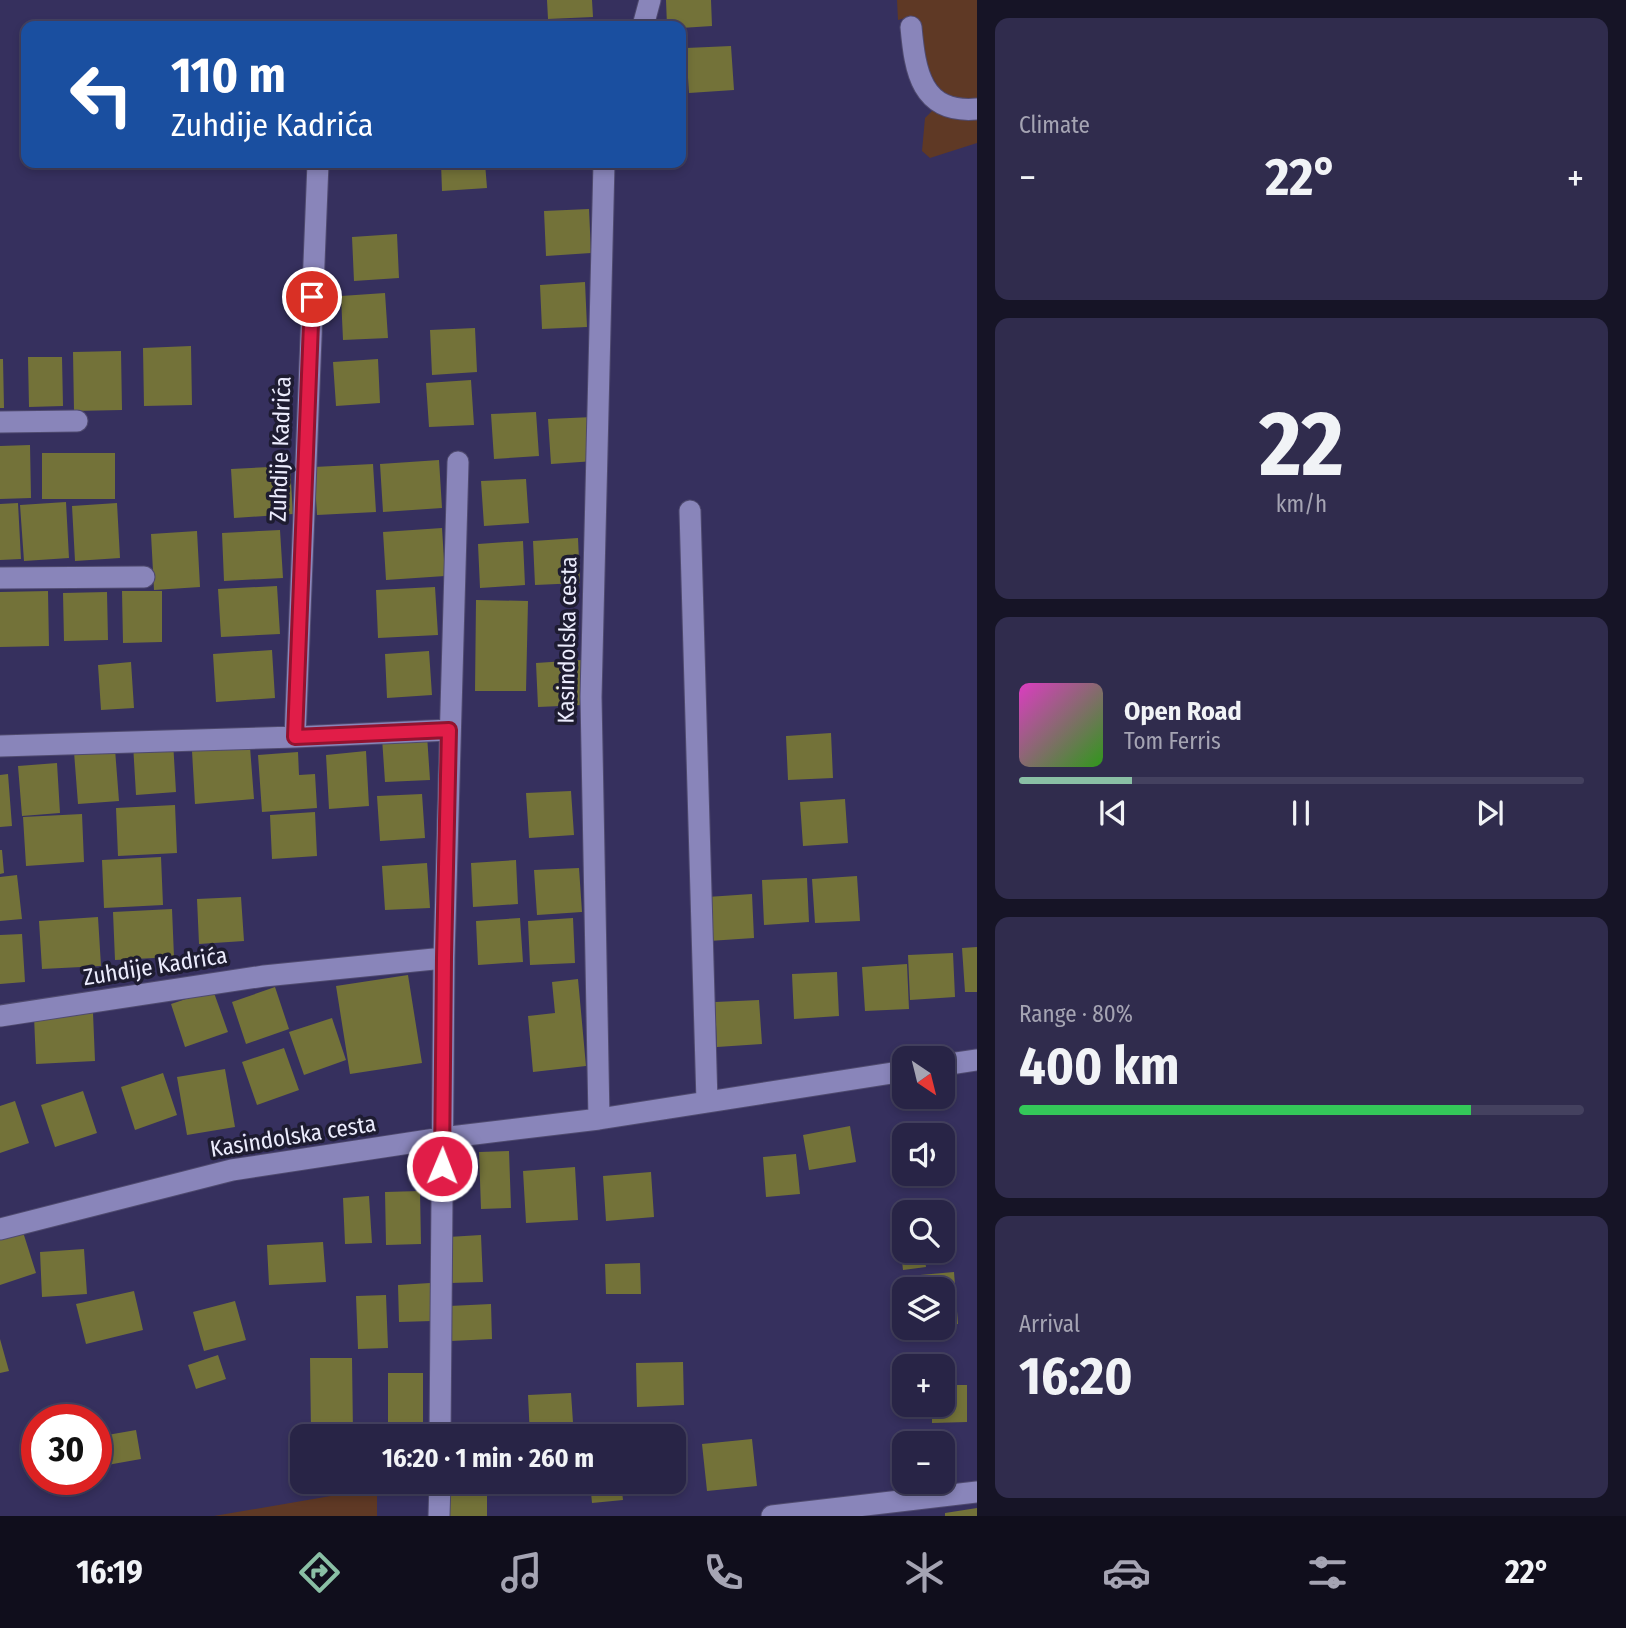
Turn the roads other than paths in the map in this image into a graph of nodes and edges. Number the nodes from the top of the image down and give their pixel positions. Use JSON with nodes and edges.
{"nodes":[{"id":1,"x":650,"y":0,"type":"edge"},
{"id":2,"x":644,"y":21,"type":"edge"},
{"id":3,"x":911,"y":27,"type":"dead end"},
{"id":4,"x":977,"y":109,"type":"edge"},
{"id":5,"x":318,"y":168,"type":"edge"},
{"id":6,"x":604,"y":168,"type":"edge"},
{"id":7,"x":77,"y":421,"type":"dead end"},
{"id":8,"x":0,"y":422,"type":"edge"},
{"id":9,"x":458,"y":462,"type":"dead end"},
{"id":10,"x":690,"y":511,"type":"dead end"},
{"id":11,"x":144,"y":577,"type":"dead end"},
{"id":12,"x":0,"y":579,"type":"edge"},
{"id":13,"x":449,"y":730,"type":"junction"},
{"id":14,"x":295,"y":737,"type":"junction"},
{"id":15,"x":0,"y":746,"type":"edge"},
{"id":16,"x":444,"y":958,"type":"junction"},
{"id":17,"x":0,"y":1016,"type":"edge"},
{"id":18,"x":977,"y":1060,"type":"edge"},
{"id":19,"x":956,"y":1063,"type":"edge"},
{"id":20,"x":892,"y":1073,"type":"edge"},
{"id":21,"x":707,"y":1102,"type":"junction"},
{"id":22,"x":599,"y":1119,"type":"junction"},
{"id":23,"x":443,"y":1138,"type":"junction"},
{"id":24,"x":0,"y":1228,"type":"edge"},
{"id":25,"x":440,"y":1424,"type":"edge"},
{"id":26,"x":977,"y":1492,"type":"edge"},
{"id":27,"x":440,"y":1494,"type":"edge"},
{"id":28,"x":439,"y":1516,"type":"edge"},
{"id":29,"x":772,"y":1516,"type":"edge"}],
"edges":[{"from":1,"to":2,"type":"street"},
{"from":3,"to":4,"type":"street"},
{"from":5,"to":14,"type":"street","name":"Zuhdije Kadrića"},
{"from":6,"to":22,"type":"street","name":"Kasindolska cesta"},
{"from":7,"to":8,"type":"street"},
{"from":9,"to":13,"type":"street"},
{"from":10,"to":21,"type":"street"},
{"from":11,"to":12,"type":"street"},
{"from":13,"to":14,"type":"street"},
{"from":13,"to":16,"type":"street"},
{"from":14,"to":15,"type":"street"},
{"from":16,"to":17,"type":"street","name":"Zuhdije Kadrića"},
{"from":16,"to":23,"type":"street"},
{"from":18,"to":19,"type":"street"},
{"from":20,"to":21,"type":"street","name":"Kasindolska cesta"},
{"from":21,"to":22,"type":"street","name":"Kasindolska cesta"},
{"from":22,"to":23,"type":"street","name":"Kasindolska cesta"},
{"from":23,"to":24,"type":"street","name":"Kasindolska cesta"},
{"from":23,"to":25,"type":"street"},
{"from":26,"to":29,"type":"street"},
{"from":27,"to":28,"type":"street"}]}
